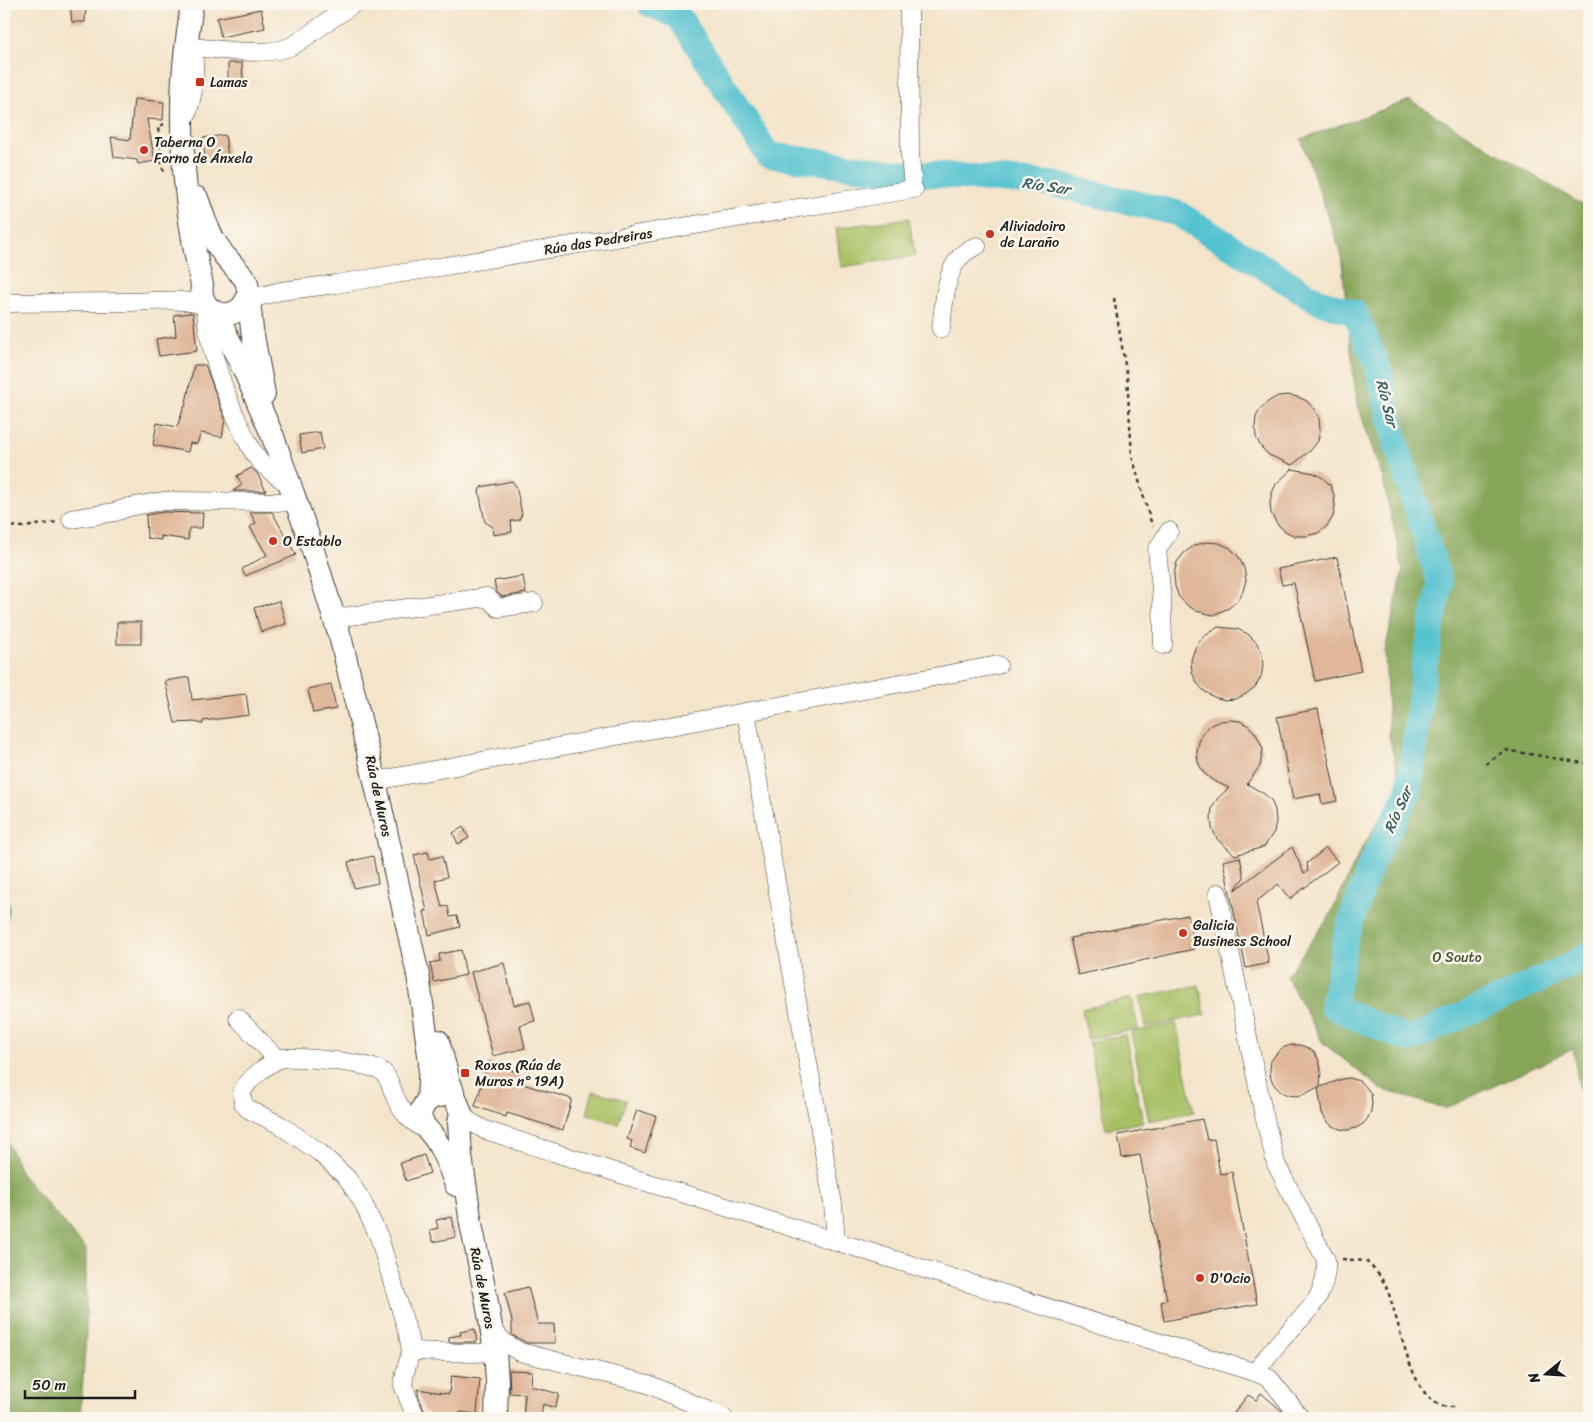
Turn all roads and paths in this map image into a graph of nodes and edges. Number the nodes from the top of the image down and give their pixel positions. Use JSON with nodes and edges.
{"nodes":[{"id":1,"x":353,"y":4,"type":"edge"},
{"id":2,"x":909,"y":4,"type":"edge"},
{"id":3,"x":190,"y":31,"type":"edge"},
{"id":4,"x":177,"y":132,"type":"junction"},
{"id":5,"x":177,"y":174,"type":"junction"},
{"id":6,"x":978,"y":246,"type":"dead end"},
{"id":7,"x":281,"y":290,"type":"junction"},
{"id":8,"x":203,"y":294,"type":"junction"},
{"id":9,"x":246,"y":295,"type":"junction"},
{"id":10,"x":1114,"y":298,"type":"dead end"},
{"id":11,"x":4,"y":303,"type":"edge"},
{"id":12,"x":941,"y":329,"type":"dead end"},
{"id":13,"x":273,"y":437,"type":"junction"},
{"id":14,"x":293,"y":493,"type":"junction"},
{"id":15,"x":71,"y":519,"type":"joint"},
{"id":16,"x":4,"y":526,"type":"edge"},
{"id":17,"x":1165,"y":537,"type":"joint"},
{"id":18,"x":534,"y":602,"type":"dead end"},
{"id":19,"x":335,"y":618,"type":"junction"},
{"id":20,"x":1163,"y":645,"type":"dead end"},
{"id":21,"x":998,"y":665,"type":"dead end"},
{"id":22,"x":746,"y":712,"type":"junction"},
{"id":23,"x":1486,"y":764,"type":"dead end"},
{"id":24,"x":1589,"y":764,"type":"edge"},
{"id":25,"x":376,"y":781,"type":"junction"},
{"id":26,"x":1218,"y":893,"type":"dead end"},
{"id":27,"x":418,"y":975,"type":"junction"},
{"id":28,"x":238,"y":1018,"type":"dead end"},
{"id":29,"x":278,"y":1059,"type":"junction"},
{"id":30,"x":390,"y":1084,"type":"junction"},
{"id":31,"x":427,"y":1101,"type":"junction"},
{"id":32,"x":451,"y":1123,"type":"junction"},
{"id":33,"x":471,"y":1224,"type":"junction"},
{"id":34,"x":836,"y":1242,"type":"junction"},
{"id":35,"x":1326,"y":1260,"type":"junction"},
{"id":36,"x":492,"y":1328,"type":"junction"},
{"id":37,"x":411,"y":1351,"type":"junction"},
{"id":38,"x":520,"y":1352,"type":"junction"},
{"id":39,"x":496,"y":1359,"type":"junction"},
{"id":40,"x":1255,"y":1372,"type":"junction"},
{"id":41,"x":1457,"y":1406,"type":"dead end"},
{"id":42,"x":416,"y":1418,"type":"edge"},
{"id":43,"x":496,"y":1418,"type":"edge"},
{"id":44,"x":724,"y":1418,"type":"edge"},
{"id":45,"x":1302,"y":1418,"type":"edge"}],
"edges":[{"from":1,"to":3,"type":"street"},
{"from":2,"to":7,"type":"street","name":"Rúa das Pedreiras"},
{"from":3,"to":4,"type":"main road"},
{"from":4,"to":5,"type":"main road"},
{"from":4,"to":5,"type":"path"},
{"from":4,"to":9,"type":"main road"},
{"from":5,"to":8,"type":"main road"},
{"from":6,"to":12,"type":"street"},
{"from":7,"to":9,"type":"street","name":"Rúa das Pedreiras"},
{"from":7,"to":9,"type":"street","name":"Rúa das Pedreiras"},
{"from":8,"to":9,"type":"main road"},
{"from":8,"to":9,"type":"main road"},
{"from":8,"to":11,"type":"street"},
{"from":8,"to":13,"type":"main road"},
{"from":8,"to":14,"type":"street"},
{"from":9,"to":13,"type":"main road"},
{"from":10,"to":17,"type":"path"},
{"from":13,"to":14,"type":"main road","name":"Rúa de Muros"},
{"from":14,"to":15,"type":"street"},
{"from":14,"to":19,"type":"main road","name":"Rúa de Muros"},
{"from":15,"to":16,"type":"path"},
{"from":17,"to":20,"type":"street"},
{"from":18,"to":19,"type":"street"},
{"from":19,"to":25,"type":"main road","name":"Rúa de Muros"},
{"from":21,"to":22,"type":"street"},
{"from":22,"to":25,"type":"street"},
{"from":22,"to":34,"type":"street"},
{"from":23,"to":24,"type":"path"},
{"from":25,"to":27,"type":"main road","name":"Rúa de Muros"},
{"from":26,"to":35,"type":"street"},
{"from":27,"to":31,"type":"main road","name":"Rúa de Muros"},
{"from":27,"to":32,"type":"main road","name":"Rúa de Muros"},
{"from":28,"to":29,"type":"street"},
{"from":29,"to":30,"type":"street","name":"Rúa de Muros"},
{"from":29,"to":37,"type":"street"},
{"from":30,"to":31,"type":"street","name":"Rúa de Muros"},
{"from":30,"to":32,"type":"street","name":"Rúa de Muros"},
{"from":31,"to":32,"type":"main road","name":"Rúa de Muros"},
{"from":31,"to":32,"type":"main road","name":"Rúa de Muros"},
{"from":32,"to":33,"type":"main road","name":"Rúa de Muros"},
{"from":32,"to":33,"type":"main road","name":"Rúa de Muros"},
{"from":32,"to":34,"type":"street"},
{"from":33,"to":36,"type":"main road","name":"Rúa de Muros"},
{"from":34,"to":40,"type":"street"},
{"from":35,"to":40,"type":"street"},
{"from":35,"to":41,"type":"path"},
{"from":36,"to":38,"type":"street"},
{"from":36,"to":39,"type":"main road","name":"Rúa de Muros"},
{"from":37,"to":39,"type":"street"},
{"from":37,"to":42,"type":"street"},
{"from":38,"to":39,"type":"street"},
{"from":38,"to":44,"type":"street"},
{"from":39,"to":43,"type":"main road","name":"Rúa de Muros"},
{"from":40,"to":45,"type":"street"}]}
